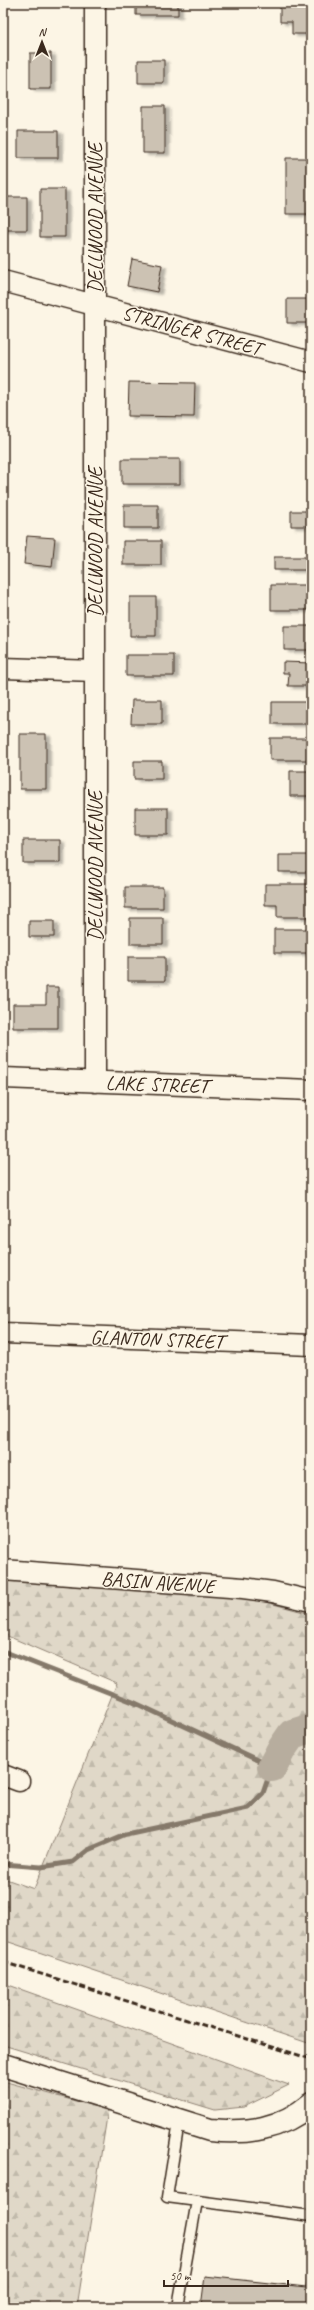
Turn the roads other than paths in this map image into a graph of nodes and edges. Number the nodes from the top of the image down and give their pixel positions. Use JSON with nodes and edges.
{"nodes":[{"id":1,"x":95,"y":3,"type":"edge"},
{"id":2,"x":3,"y":281,"type":"edge"},
{"id":3,"x":95,"y":305,"type":"junction"},
{"id":4,"x":311,"y":362,"type":"edge"},
{"id":5,"x":3,"y":668,"type":"edge"},
{"id":6,"x":95,"y":671,"type":"junction"},
{"id":7,"x":3,"y":1078,"type":"edge"},
{"id":8,"x":94,"y":1082,"type":"junction"},
{"id":9,"x":311,"y":1090,"type":"edge"},
{"id":10,"x":3,"y":1333,"type":"edge"},
{"id":11,"x":311,"y":1345,"type":"edge"},
{"id":12,"x":3,"y":1570,"type":"edge"},
{"id":13,"x":311,"y":1601,"type":"edge"},
{"id":14,"x":3,"y":2065,"type":"edge"},
{"id":15,"x":311,"y":2104,"type":"edge"},
{"id":16,"x":179,"y":2122,"type":"junction"},
{"id":17,"x":197,"y":2201,"type":"junction"},
{"id":18,"x":311,"y":2216,"type":"edge"},
{"id":19,"x":178,"y":2307,"type":"edge"}],
"edges":[{"from":1,"to":3,"type":"street","name":"DELLWOOD AVENUE"},
{"from":2,"to":3,"type":"street","name":"STRINGER STREET"},
{"from":3,"to":4,"type":"street","name":"STRINGER STREET"},
{"from":3,"to":6,"type":"street","name":"DELLWOOD AVENUE"},
{"from":5,"to":6,"type":"street"},
{"from":6,"to":8,"type":"street","name":"DELLWOOD AVENUE"},
{"from":7,"to":8,"type":"street","name":"LAKE STREET"},
{"from":8,"to":9,"type":"street","name":"LAKE STREET"},
{"from":10,"to":11,"type":"street","name":"GLANTON STREET"},
{"from":12,"to":13,"type":"street","name":"BASIN AVENUE"},
{"from":14,"to":16,"type":"street"},
{"from":15,"to":16,"type":"street"},
{"from":16,"to":17,"type":"lane"},
{"from":17,"to":18,"type":"lane"},
{"from":17,"to":19,"type":"lane"}]}
